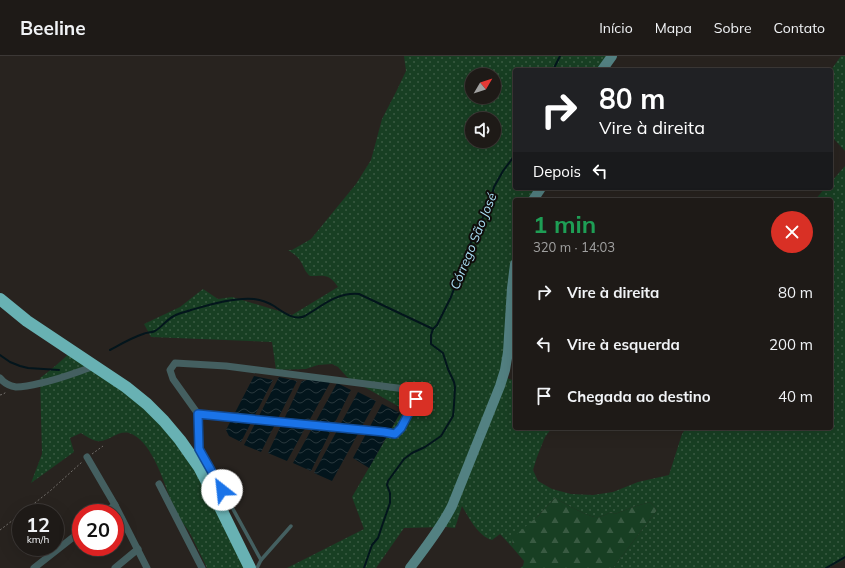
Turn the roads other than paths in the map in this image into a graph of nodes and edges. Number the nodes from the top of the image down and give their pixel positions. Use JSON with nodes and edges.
{"nodes":[{"id":1,"x":612,"y":56,"type":"edge"},
{"id":2,"x":603,"y":68,"type":"edge"},
{"id":3,"x":513,"y":280,"type":"edge"},
{"id":4,"x":0,"y":299,"type":"edge"},
{"id":5,"x":95,"y":366,"type":"junction"},
{"id":6,"x":0,"y":378,"type":"edge"},
{"id":7,"x":198,"y":414,"type":"junction"},
{"id":8,"x":199,"y":449,"type":"junction"},
{"id":9,"x":87,"y":457,"type":"road end"},
{"id":10,"x":199,"y":467,"type":"junction"},
{"id":11,"x":159,"y":484,"type":"dead end"},
{"id":12,"x":114,"y":504,"type":"edge"},
{"id":13,"x":124,"y":522,"type":"edge"},
{"id":14,"x":291,"y":526,"type":"dead end"},
{"id":15,"x":72,"y":538,"type":"edge"},
{"id":16,"x":138,"y":549,"type":"junction"},
{"id":17,"x":260,"y":560,"type":"junction"},
{"id":18,"x":34,"y":568,"type":"edge"},
{"id":19,"x":115,"y":568,"type":"edge"},
{"id":20,"x":147,"y":568,"type":"edge"},
{"id":21,"x":202,"y":568,"type":"edge"},
{"id":22,"x":250,"y":568,"type":"edge"},
{"id":23,"x":257,"y":568,"type":"edge"},
{"id":24,"x":410,"y":568,"type":"edge"}],
"edges":[{"from":1,"to":2,"type":"street"},
{"from":3,"to":24,"type":"street"},
{"from":4,"to":5,"type":"highway"},
{"from":5,"to":6,"type":"street"},
{"from":5,"to":10,"type":"highway"},
{"from":7,"to":7,"type":"street"},
{"from":7,"to":8,"type":"street"},
{"from":8,"to":10,"type":"street"},
{"from":8,"to":17,"type":"lane"},
{"from":9,"to":12,"type":"street"},
{"from":10,"to":22,"type":"highway"},
{"from":11,"to":21,"type":"street"},
{"from":13,"to":16,"type":"street"},
{"from":14,"to":17,"type":"lane"},
{"from":15,"to":18,"type":"street"},
{"from":16,"to":19,"type":"street"},
{"from":16,"to":20,"type":"street"},
{"from":17,"to":23,"type":"lane"}]}
